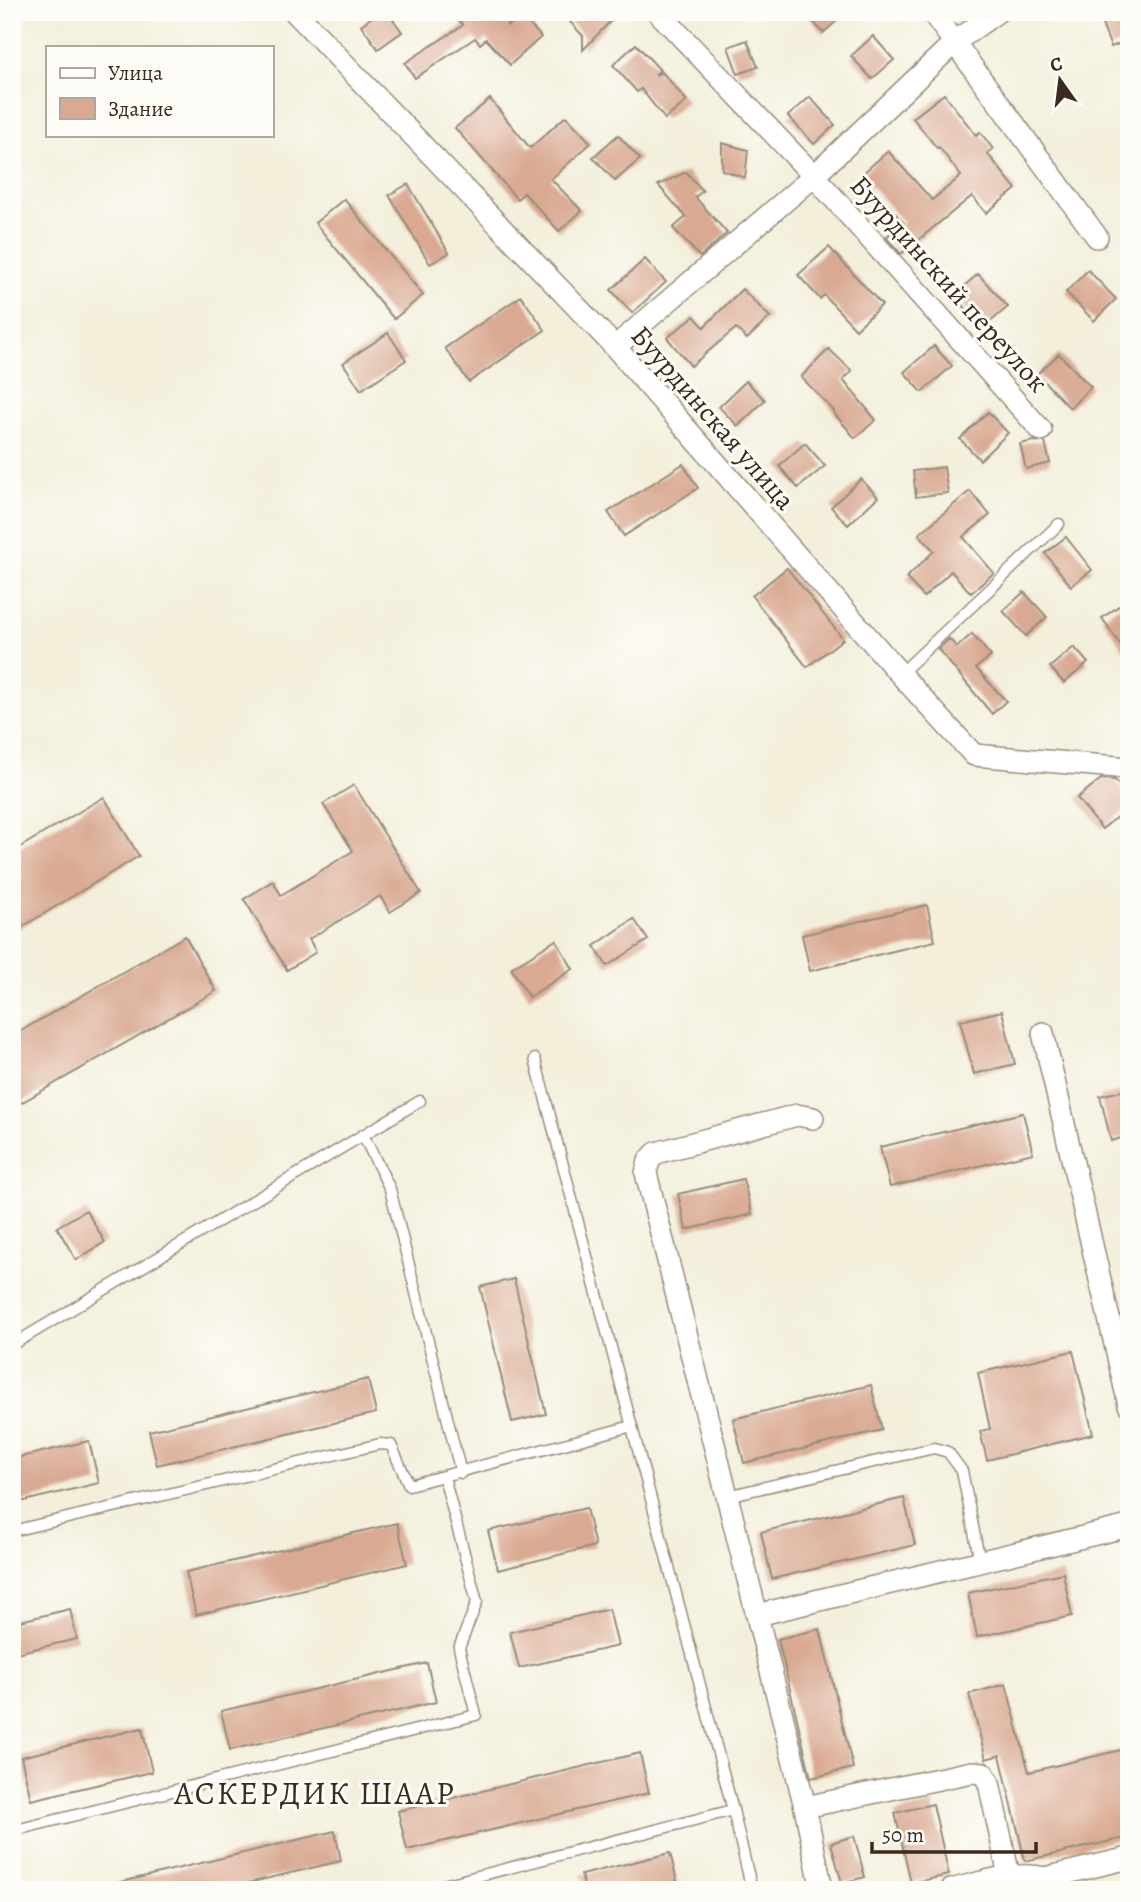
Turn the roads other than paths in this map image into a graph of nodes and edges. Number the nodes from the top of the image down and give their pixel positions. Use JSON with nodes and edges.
{"nodes":[{"id":1,"x":295,"y":12,"type":"edge"},
{"id":2,"x":658,"y":12,"type":"edge"},
{"id":3,"x":932,"y":12,"type":"edge"},
{"id":4,"x":997,"y":12,"type":"edge"},
{"id":5,"x":955,"y":42,"type":"junction"},
{"id":6,"x":814,"y":176,"type":"junction"},
{"id":7,"x":1097,"y":237,"type":"dead end"},
{"id":8,"x":615,"y":347,"type":"junction"},
{"id":9,"x":1041,"y":430,"type":"dead end"},
{"id":10,"x":1059,"y":524,"type":"dead end"},
{"id":11,"x":900,"y":674,"type":"junction"},
{"id":12,"x":1129,"y":768,"type":"edge"},
{"id":13,"x":1043,"y":1033,"type":"dead end"},
{"id":14,"x":535,"y":1059,"type":"dead end"},
{"id":15,"x":420,"y":1101,"type":"dead end"},
{"id":16,"x":813,"y":1118,"type":"dead end"},
{"id":17,"x":363,"y":1135,"type":"junction"},
{"id":18,"x":12,"y":1345,"type":"edge"},
{"id":19,"x":1129,"y":1405,"type":"edge"},
{"id":20,"x":632,"y":1426,"type":"junction"},
{"id":21,"x":461,"y":1473,"type":"junction"},
{"id":22,"x":444,"y":1477,"type":"junction"},
{"id":23,"x":727,"y":1496,"type":"junction"},
{"id":24,"x":1129,"y":1526,"type":"edge"},
{"id":25,"x":12,"y":1531,"type":"edge"},
{"id":26,"x":980,"y":1562,"type":"junction"},
{"id":27,"x":757,"y":1615,"type":"junction"},
{"id":28,"x":805,"y":1807,"type":"junction"},
{"id":29,"x":733,"y":1810,"type":"junction"},
{"id":30,"x":12,"y":1830,"type":"edge"},
{"id":31,"x":1129,"y":1858,"type":"edge"},
{"id":32,"x":1009,"y":1876,"type":"junction"},
{"id":33,"x":1047,"y":1884,"type":"edge"},
{"id":34,"x":424,"y":1890,"type":"edge"},
{"id":35,"x":752,"y":1890,"type":"edge"},
{"id":36,"x":822,"y":1890,"type":"edge"},
{"id":37,"x":951,"y":1890,"type":"edge"}],
"edges":[{"from":1,"to":8,"type":"street","name":"Буурдинская улица"},
{"from":2,"to":6,"type":"street","name":"Буурдинский переулок"},
{"from":3,"to":5,"type":"street"},
{"from":4,"to":5,"type":"street","name":"Буурдинский переулок"},
{"from":5,"to":6,"type":"street","name":"Буурдинский переулок"},
{"from":5,"to":7,"type":"street"},
{"from":6,"to":8,"type":"street","name":"Буурдинский переулок"},
{"from":6,"to":9,"type":"street","name":"Буурдинский переулок"},
{"from":8,"to":11,"type":"street","name":"Буурдинская улица"},
{"from":10,"to":11,"type":"lane"},
{"from":11,"to":12,"type":"street","name":"Буурдинская улица"},
{"from":13,"to":19,"type":"street"},
{"from":14,"to":20,"type":"lane"},
{"from":15,"to":17,"type":"lane"},
{"from":16,"to":23,"type":"street"},
{"from":17,"to":18,"type":"lane"},
{"from":17,"to":21,"type":"lane"},
{"from":20,"to":21,"type":"lane"},
{"from":20,"to":29,"type":"lane"},
{"from":21,"to":22,"type":"lane"},
{"from":22,"to":25,"type":"lane"},
{"from":22,"to":30,"type":"lane"},
{"from":23,"to":26,"type":"lane"},
{"from":23,"to":27,"type":"street"},
{"from":24,"to":26,"type":"street"},
{"from":26,"to":27,"type":"street"},
{"from":27,"to":28,"type":"street"},
{"from":28,"to":32,"type":"street"},
{"from":28,"to":36,"type":"street"},
{"from":29,"to":34,"type":"lane"},
{"from":29,"to":35,"type":"lane"},
{"from":31,"to":33,"type":"street"},
{"from":32,"to":33,"type":"street"},
{"from":32,"to":37,"type":"street"}]}
